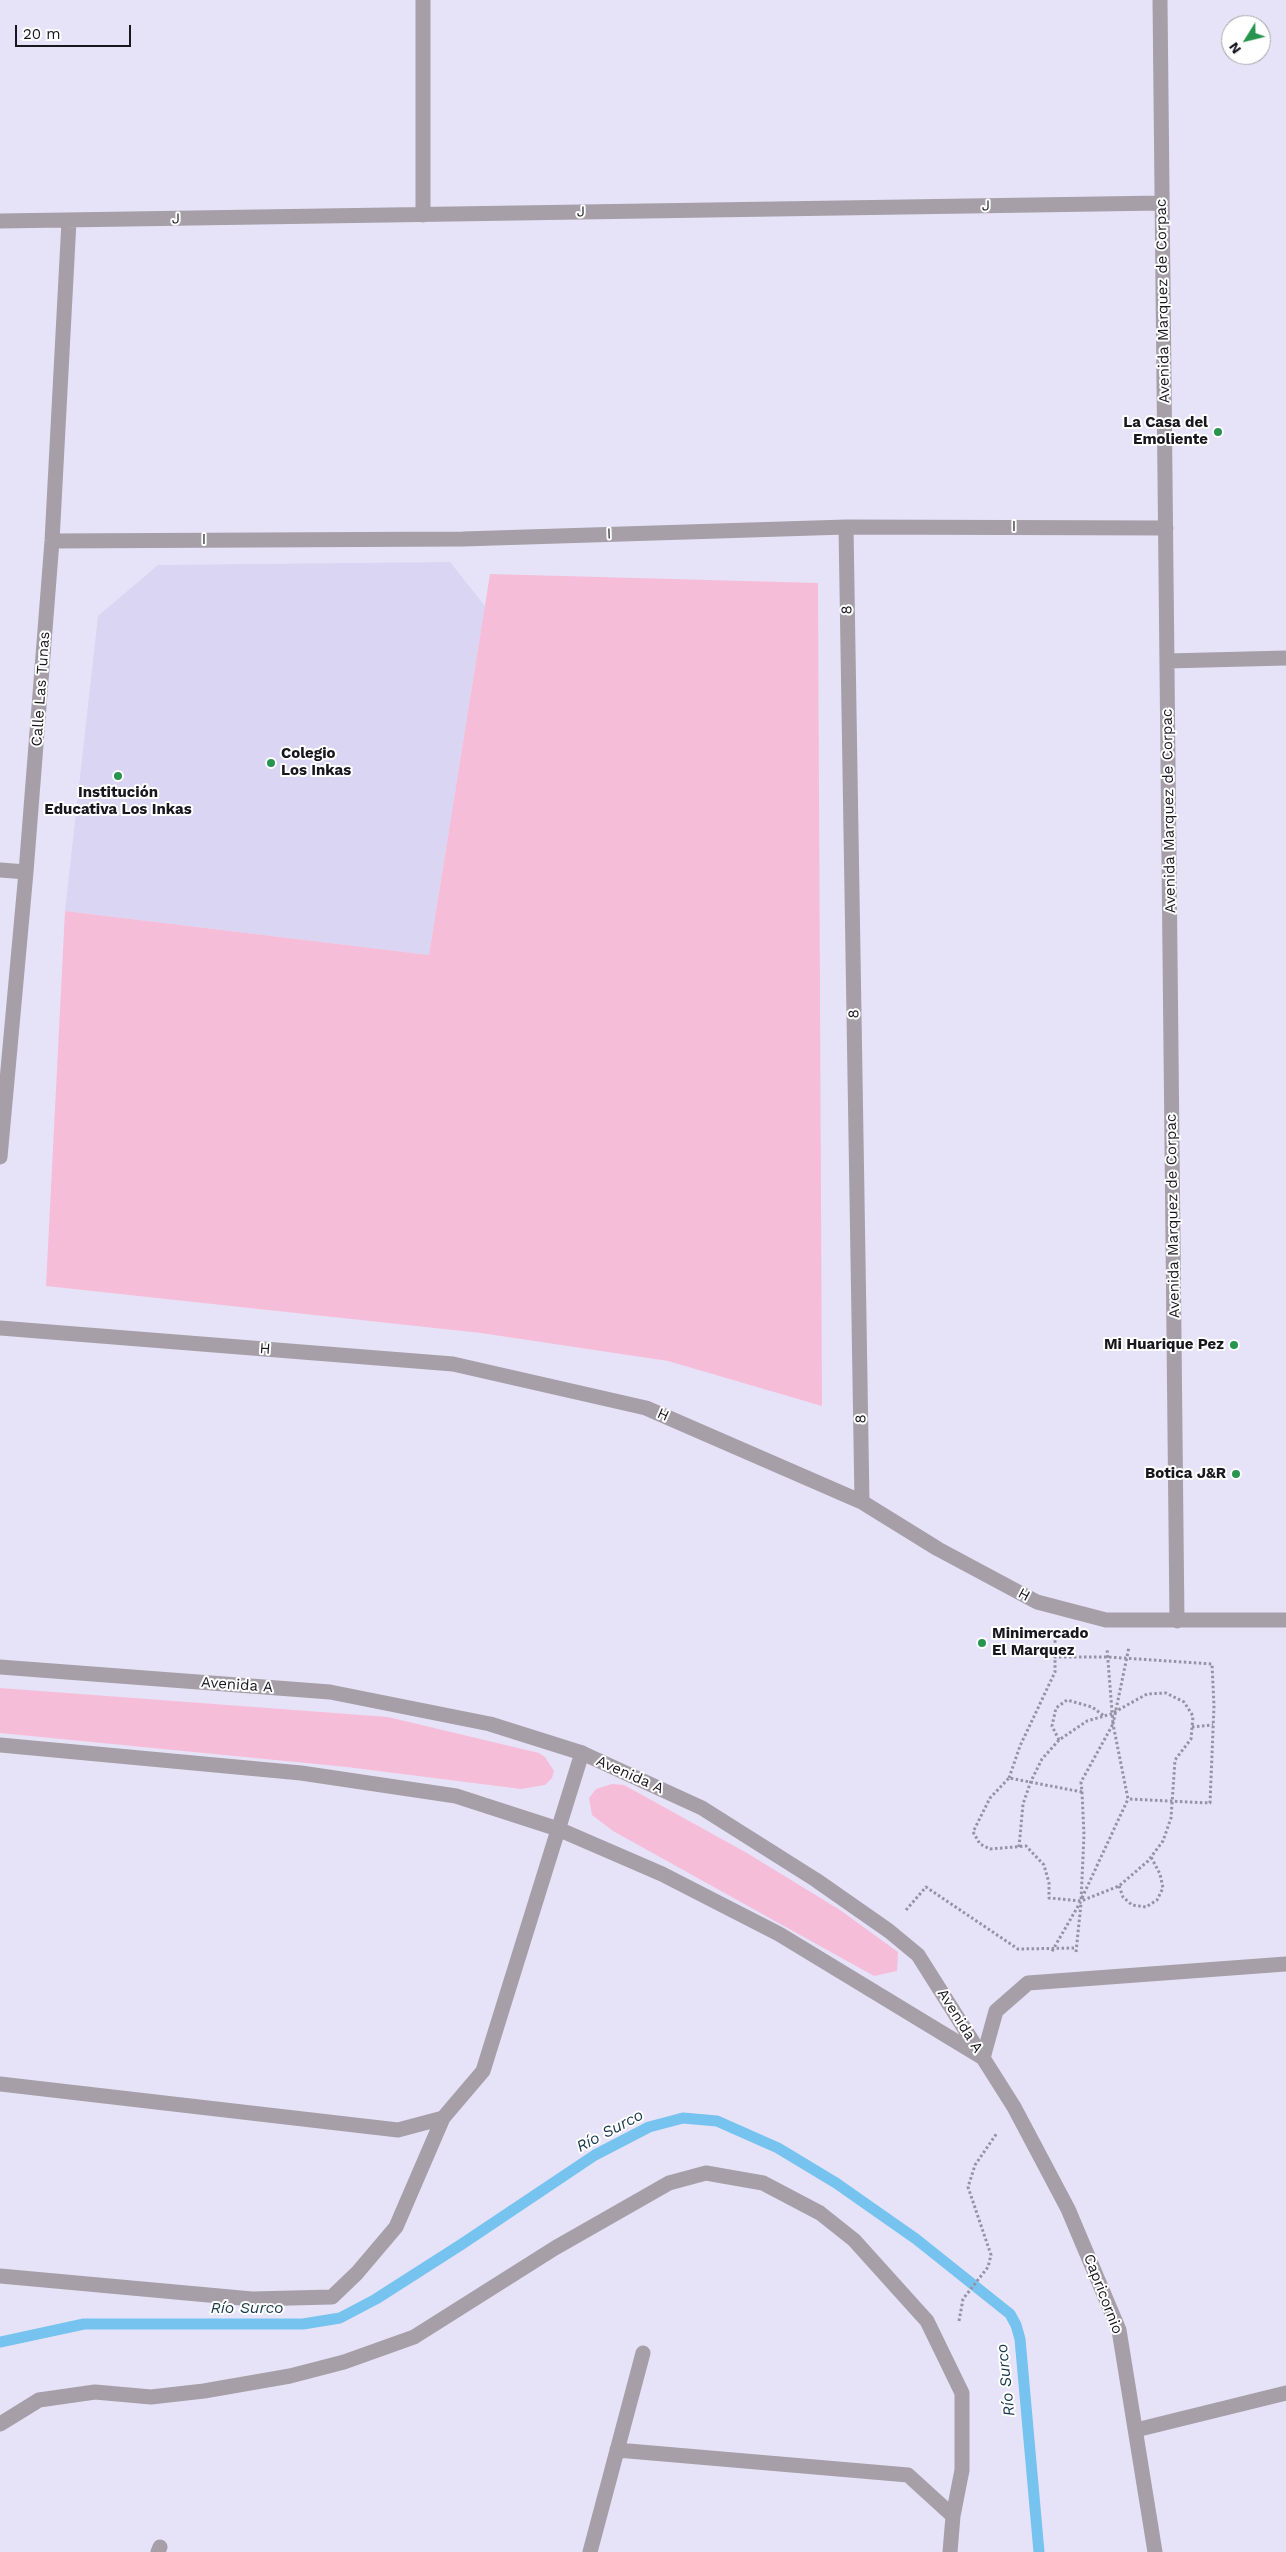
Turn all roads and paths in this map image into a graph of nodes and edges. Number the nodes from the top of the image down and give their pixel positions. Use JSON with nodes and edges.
{"nodes":[{"id":1,"x":423,"y":0,"type":"edge"},
{"id":2,"x":1160,"y":0,"type":"edge"},
{"id":3,"x":1162,"y":202,"type":"junction"},
{"id":4,"x":423,"y":215,"type":"junction"},
{"id":5,"x":0,"y":221,"type":"edge"},
{"id":6,"x":69,"y":221,"type":"junction"},
{"id":7,"x":846,"y":527,"type":"junction"},
{"id":8,"x":1166,"y":528,"type":"junction"},
{"id":9,"x":52,"y":541,"type":"junction"},
{"id":10,"x":1286,"y":658,"type":"edge"},
{"id":11,"x":1167,"y":661,"type":"junction"},
{"id":12,"x":0,"y":870,"type":"edge"},
{"id":13,"x":26,"y":872,"type":"junction"},
{"id":14,"x":0,"y":1157,"type":"edge"},
{"id":15,"x":0,"y":1328,"type":"edge"},
{"id":16,"x":862,"y":1502,"type":"junction"},
{"id":17,"x":1055,"y":1607,"type":"junction"},
{"id":18,"x":1106,"y":1620,"type":"junction"},
{"id":19,"x":1135,"y":1620,"type":"junction"},
{"id":20,"x":1286,"y":1620,"type":"edge"},
{"id":21,"x":1177,"y":1621,"type":"junction"},
{"id":22,"x":1054,"y":1657,"type":"junction"},
{"id":23,"x":1108,"y":1657,"type":"junction"},
{"id":24,"x":1126,"y":1660,"type":"junction"},
{"id":25,"x":0,"y":1667,"type":"edge"},
{"id":26,"x":1117,"y":1711,"type":"junction"},
{"id":27,"x":1112,"y":1714,"type":"junction"},
{"id":28,"x":1104,"y":1716,"type":"junction"},
{"id":29,"x":1113,"y":1724,"type":"junction"},
{"id":30,"x":1213,"y":1725,"type":"junction"},
{"id":31,"x":1192,"y":1727,"type":"junction"},
{"id":32,"x":1059,"y":1740,"type":"junction"},
{"id":33,"x":0,"y":1745,"type":"edge"},
{"id":34,"x":582,"y":1753,"type":"junction"},
{"id":35,"x":1009,"y":1778,"type":"junction"},
{"id":36,"x":1031,"y":1781,"type":"junction"},
{"id":37,"x":1082,"y":1792,"type":"junction"},
{"id":38,"x":1128,"y":1799,"type":"junction"},
{"id":39,"x":1172,"y":1801,"type":"junction"},
{"id":40,"x":558,"y":1829,"type":"junction"},
{"id":41,"x":1019,"y":1847,"type":"junction"},
{"id":42,"x":1151,"y":1857,"type":"junction"},
{"id":43,"x":1119,"y":1886,"type":"junction"},
{"id":44,"x":1081,"y":1901,"type":"junction"},
{"id":45,"x":889,"y":1931,"type":"junction"},
{"id":46,"x":1076,"y":1948,"type":"junction"},
{"id":47,"x":1053,"y":1949,"type":"junction"},
{"id":48,"x":1286,"y":1964,"type":"edge"},
{"id":49,"x":1073,"y":1979,"type":"junction"},
{"id":50,"x":1036,"y":1983,"type":"junction"},
{"id":51,"x":983,"y":2058,"type":"junction"},
{"id":52,"x":0,"y":2084,"type":"edge"},
{"id":53,"x":1014,"y":2107,"type":"junction"},
{"id":54,"x":443,"y":2118,"type":"junction"},
{"id":55,"x":0,"y":2276,"type":"edge"},
{"id":56,"x":963,"y":2299,"type":"dead end"},
{"id":57,"x":642,"y":2353,"type":"dead end"},
{"id":58,"x":1286,"y":2393,"type":"edge"},
{"id":59,"x":0,"y":2424,"type":"edge"},
{"id":60,"x":1136,"y":2430,"type":"junction"},
{"id":61,"x":617,"y":2450,"type":"junction"},
{"id":62,"x":953,"y":2516,"type":"junction"},
{"id":63,"x":590,"y":2552,"type":"edge"},
{"id":64,"x":950,"y":2552,"type":"edge"},
{"id":65,"x":1155,"y":2552,"type":"edge"}],
"edges":[{"from":1,"to":4,"type":"street"},
{"from":2,"to":3,"type":"street","name":"Avenida Marquez de Corpac"},
{"from":3,"to":4,"type":"street","name":"J"},
{"from":3,"to":8,"type":"street","name":"Avenida Marquez de Corpac"},
{"from":4,"to":6,"type":"street","name":"J"},
{"from":5,"to":6,"type":"street","name":"J"},
{"from":6,"to":9,"type":"street","name":"Calle Las Tunas"},
{"from":7,"to":8,"type":"street","name":"I"},
{"from":7,"to":9,"type":"street","name":"I"},
{"from":7,"to":16,"type":"street","name":"8"},
{"from":8,"to":11,"type":"street","name":"Avenida Marquez de Corpac"},
{"from":9,"to":13,"type":"street","name":"Calle Las Tunas"},
{"from":10,"to":11,"type":"street"},
{"from":11,"to":21,"type":"street","name":"Avenida Marquez de Corpac"},
{"from":12,"to":13,"type":"street"},
{"from":13,"to":14,"type":"street","name":"Calle Las Tunas"},
{"from":15,"to":16,"type":"street","name":"H"},
{"from":16,"to":17,"type":"street","name":"H"},
{"from":17,"to":18,"type":"street","name":"H"},
{"from":17,"to":22,"type":"path"},
{"from":18,"to":19,"type":"street","name":"H"},
{"from":18,"to":23,"type":"path"},
{"from":19,"to":21,"type":"street","name":"H"},
{"from":19,"to":24,"type":"path"},
{"from":20,"to":21,"type":"street","name":"H"},
{"from":22,"to":23,"type":"path"},
{"from":22,"to":35,"type":"path"},
{"from":23,"to":24,"type":"path"},
{"from":23,"to":27,"type":"path"},
{"from":24,"to":26,"type":"path"},
{"from":24,"to":30,"type":"path"},
{"from":25,"to":34,"type":"street","name":"Avenida A"},
{"from":26,"to":27,"type":"path"},
{"from":26,"to":29,"type":"path"},
{"from":26,"to":31,"type":"path"},
{"from":27,"to":28,"type":"path"},
{"from":27,"to":29,"type":"path"},
{"from":28,"to":32,"type":"path"},
{"from":28,"to":32,"type":"path"},
{"from":29,"to":37,"type":"path"},
{"from":29,"to":38,"type":"path"},
{"from":30,"to":31,"type":"path"},
{"from":30,"to":39,"type":"path"},
{"from":31,"to":39,"type":"path"},
{"from":32,"to":36,"type":"path"},
{"from":33,"to":40,"type":"street","name":"Avenida A"},
{"from":34,"to":40,"type":"street"},
{"from":34,"to":45,"type":"street","name":"Avenida A"},
{"from":35,"to":36,"type":"path"},
{"from":35,"to":41,"type":"path"},
{"from":36,"to":37,"type":"path"},
{"from":36,"to":41,"type":"path"},
{"from":37,"to":44,"type":"path"},
{"from":38,"to":39,"type":"path"},
{"from":38,"to":44,"type":"path"},
{"from":39,"to":42,"type":"path"},
{"from":40,"to":51,"type":"street","name":"Avenida A"},
{"from":40,"to":54,"type":"street"},
{"from":41,"to":44,"type":"path"},
{"from":42,"to":43,"type":"path"},
{"from":42,"to":43,"type":"path"},
{"from":43,"to":44,"type":"path"},
{"from":44,"to":46,"type":"path"},
{"from":44,"to":47,"type":"path"},
{"from":45,"to":47,"type":"path"},
{"from":45,"to":51,"type":"street","name":"Avenida A"},
{"from":46,"to":47,"type":"path"},
{"from":46,"to":49,"type":"path"},
{"from":47,"to":50,"type":"path"},
{"from":48,"to":49,"type":"street"},
{"from":49,"to":50,"type":"street"},
{"from":50,"to":51,"type":"street"},
{"from":51,"to":53,"type":"street","name":"Capricornio"},
{"from":52,"to":54,"type":"street"},
{"from":53,"to":56,"type":"path"},
{"from":53,"to":60,"type":"street","name":"Capricornio"},
{"from":54,"to":55,"type":"street"},
{"from":57,"to":61,"type":"street"},
{"from":58,"to":60,"type":"street"},
{"from":59,"to":62,"type":"street"},
{"from":60,"to":65,"type":"street","name":"Capricornio"},
{"from":61,"to":62,"type":"street"},
{"from":61,"to":63,"type":"street"},
{"from":62,"to":64,"type":"street"}]}
